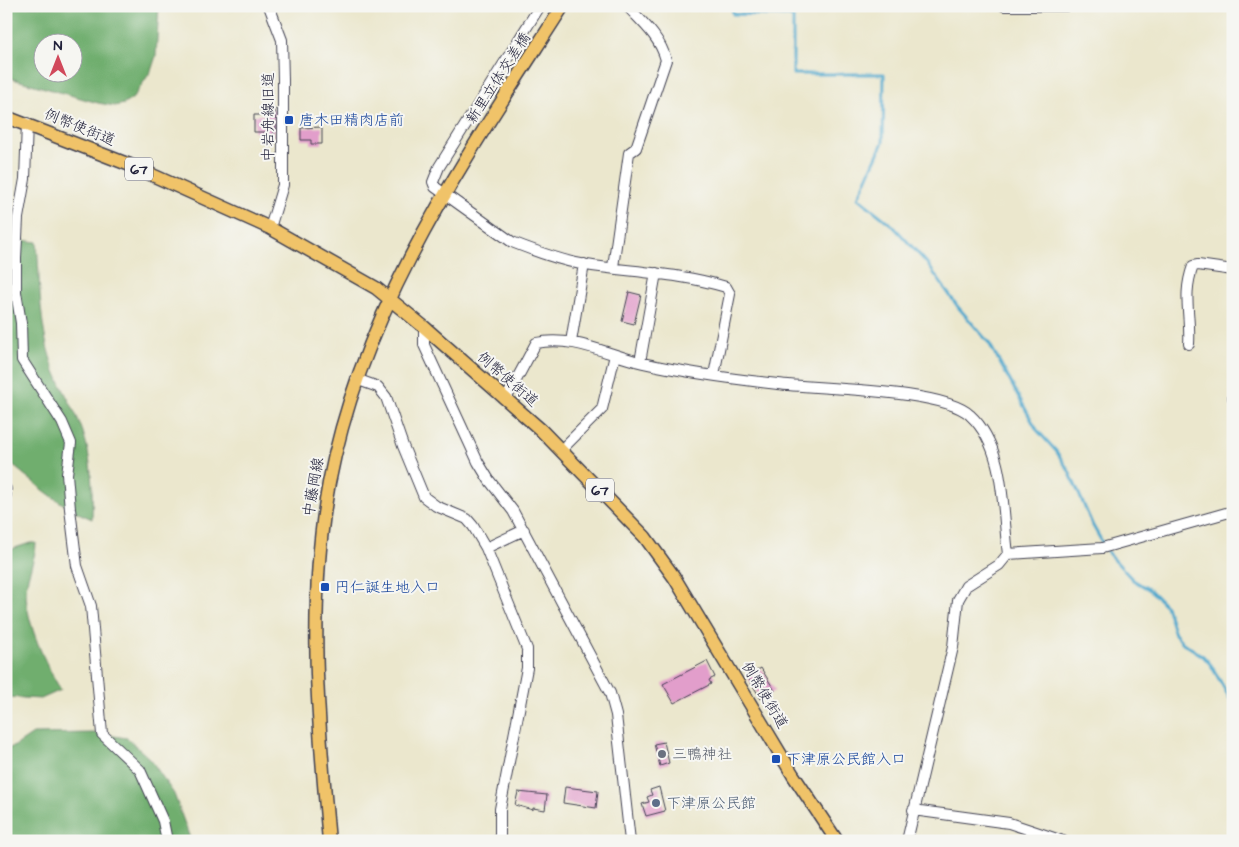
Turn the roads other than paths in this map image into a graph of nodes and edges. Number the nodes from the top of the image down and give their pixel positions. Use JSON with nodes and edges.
{"nodes":[{"id":1,"x":269,"y":6,"type":"edge"},
{"id":2,"x":540,"y":6,"type":"edge"},
{"id":3,"x":563,"y":6,"type":"edge"},
{"id":4,"x":627,"y":6,"type":"edge"},
{"id":5,"x":1004,"y":6,"type":"edge"},
{"id":6,"x":1066,"y":6,"type":"edge"},
{"id":7,"x":6,"y":117,"type":"edge"},
{"id":8,"x":27,"y":123,"type":"junction"},
{"id":9,"x":461,"y":166,"type":"joint"},
{"id":10,"x":444,"y":194,"type":"junction"},
{"id":11,"x":270,"y":228,"type":"junction"},
{"id":12,"x":584,"y":264,"type":"junction"},
{"id":13,"x":612,"y":267,"type":"junction"},
{"id":14,"x":1233,"y":270,"type":"edge"},
{"id":15,"x":656,"y":273,"type":"junction"},
{"id":16,"x":390,"y":297,"type":"junction"},
{"id":17,"x":424,"y":327,"type":"junction"},
{"id":18,"x":571,"y":342,"type":"junction"},
{"id":19,"x":1189,"y":344,"type":"dead end"},
{"id":20,"x":615,"y":355,"type":"junction"},
{"id":21,"x":640,"y":362,"type":"junction"},
{"id":22,"x":1233,"y":365,"type":"edge"},
{"id":23,"x":714,"y":375,"type":"junction"},
{"id":24,"x":356,"y":379,"type":"junction"},
{"id":25,"x":1233,"y":398,"type":"edge"},
{"id":26,"x":506,"y":399,"type":"junction"},
{"id":27,"x":562,"y":450,"type":"junction"},
{"id":28,"x":6,"y":489,"type":"edge"},
{"id":29,"x":6,"y":495,"type":"edge"},
{"id":30,"x":1233,"y":511,"type":"edge"},
{"id":31,"x":524,"y":530,"type":"junction"},
{"id":32,"x":486,"y":548,"type":"junction"},
{"id":33,"x":1008,"y":554,"type":"junction"},
{"id":34,"x":913,"y":810,"type":"junction"},
{"id":35,"x":167,"y":841,"type":"edge"},
{"id":36,"x":329,"y":841,"type":"edge"},
{"id":37,"x":500,"y":841,"type":"edge"},
{"id":38,"x":630,"y":841,"type":"edge"},
{"id":39,"x":837,"y":841,"type":"edge"},
{"id":40,"x":907,"y":841,"type":"edge"},
{"id":41,"x":1063,"y":841,"type":"edge"}],
"edges":[{"from":1,"to":11,"type":"street","name":"中岩舟線旧道"},
{"from":2,"to":10,"type":"street"},
{"from":3,"to":9,"type":"main road","name":"新里立体交差橋"},
{"from":4,"to":13,"type":"street"},
{"from":5,"to":6,"type":"street"},
{"from":7,"to":8,"type":"main road","name":"例幣使街道","number":"67"},
{"from":8,"to":11,"type":"main road","name":"例幣使街道","number":"67"},
{"from":8,"to":35,"type":"street"},
{"from":9,"to":10,"type":"main road","name":"中藤岡線"},
{"from":10,"to":12,"type":"street"},
{"from":10,"to":16,"type":"main road","name":"中藤岡線"},
{"from":11,"to":16,"type":"main road","name":"例幣使街道","number":"67"},
{"from":12,"to":13,"type":"street"},
{"from":12,"to":18,"type":"street"},
{"from":13,"to":15,"type":"street"},
{"from":14,"to":19,"type":"street"},
{"from":15,"to":21,"type":"street"},
{"from":15,"to":23,"type":"street"},
{"from":16,"to":17,"type":"main road","name":"例幣使街道","number":"67"},
{"from":16,"to":24,"type":"main road","name":"中藤岡線"},
{"from":17,"to":26,"type":"main road","name":"例幣使街道","number":"67"},
{"from":17,"to":31,"type":"street"},
{"from":18,"to":20,"type":"street"},
{"from":18,"to":26,"type":"street"},
{"from":20,"to":21,"type":"street"},
{"from":20,"to":27,"type":"street"},
{"from":21,"to":23,"type":"street"},
{"from":22,"to":25,"type":"street"},
{"from":23,"to":33,"type":"street"},
{"from":24,"to":32,"type":"street"},
{"from":24,"to":36,"type":"main road","name":"中藤岡線"},
{"from":26,"to":27,"type":"main road","name":"例幣使街道","number":"67"},
{"from":27,"to":39,"type":"main road","name":"例幣使街道","number":"67"},
{"from":28,"to":29,"type":"street"},
{"from":30,"to":33,"type":"street"},
{"from":31,"to":32,"type":"street"},
{"from":31,"to":38,"type":"street"},
{"from":32,"to":37,"type":"street"},
{"from":33,"to":34,"type":"street"},
{"from":34,"to":40,"type":"street"},
{"from":34,"to":41,"type":"street"}]}
